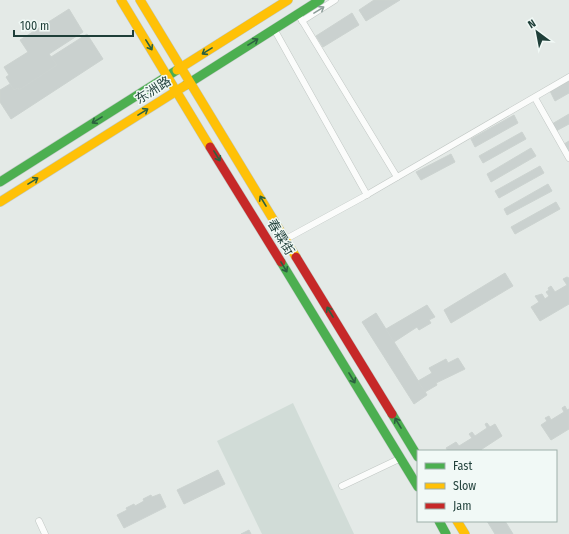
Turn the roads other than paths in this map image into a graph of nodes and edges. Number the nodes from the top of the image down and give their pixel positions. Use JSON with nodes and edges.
{"nodes":[{"id":1,"x":121,"y":0,"type":"edge"},
{"id":2,"x":140,"y":0,"type":"edge"},
{"id":3,"x":288,"y":0,"type":"edge"},
{"id":4,"x":320,"y":0,"type":"edge"},
{"id":5,"x":335,"y":0,"type":"edge"},
{"id":6,"x":300,"y":17,"type":"junction"},
{"id":7,"x":274,"y":29,"type":"junction"},
{"id":8,"x":181,"y":67,"type":"junction"},
{"id":9,"x":168,"y":76,"type":"junction"},
{"id":10,"x":569,"y":77,"type":"edge"},
{"id":11,"x":190,"y":82,"type":"junction"},
{"id":12,"x":177,"y":90,"type":"junction"},
{"id":13,"x":535,"y":98,"type":"junction"},
{"id":14,"x":569,"y":158,"type":"edge"},
{"id":15,"x":396,"y":177,"type":"junction"},
{"id":16,"x":0,"y":182,"type":"edge"},
{"id":17,"x":367,"y":195,"type":"junction"},
{"id":18,"x":0,"y":202,"type":"edge"},
{"id":19,"x":286,"y":239,"type":"junction"},
{"id":20,"x":417,"y":455,"type":"edge"},
{"id":21,"x":401,"y":458,"type":"junction"},
{"id":22,"x":417,"y":485,"type":"edge"},
{"id":23,"x":342,"y":486,"type":"dead end"},
{"id":24,"x":39,"y":521,"type":"dead end"},
{"id":25,"x":439,"y":522,"type":"edge"},
{"id":26,"x":458,"y":522,"type":"edge"},
{"id":27,"x":45,"y":534,"type":"edge"},
{"id":28,"x":446,"y":534,"type":"edge"},
{"id":29,"x":465,"y":534,"type":"edge"}],
"edges":[{"from":1,"to":9,"type":"main road","name":"春霖街","one_way":true},
{"from":2,"to":8,"type":"main road","name":"春霖街"},
{"from":3,"to":8,"type":"main road","name":"东洲路","one_way":true},
{"from":4,"to":6,"type":"main road","name":"东洲路"},
{"from":6,"to":5,"type":"street","one_way":true},
{"from":6,"to":7,"type":"main road","name":"东洲路"},
{"from":6,"to":15,"type":"street"},
{"from":11,"to":7,"type":"main road","name":"东洲路","one_way":true},
{"from":7,"to":17,"type":"street"},
{"from":8,"to":9,"type":"main road","name":"东洲路"},
{"from":8,"to":11,"type":"main road","name":"春霖街"},
{"from":9,"to":12,"type":"main road","name":"春霖街"},
{"from":9,"to":16,"type":"main road","name":"东洲路","one_way":true},
{"from":10,"to":13,"type":"street"},
{"from":11,"to":12,"type":"main road","name":"东洲路"},
{"from":19,"to":11,"type":"main road","name":"春霖街","one_way":true},
{"from":18,"to":12,"type":"main road","name":"东洲路","one_way":true},
{"from":12,"to":21,"type":"main road","name":"春霖街","one_way":true},
{"from":13,"to":14,"type":"street"},
{"from":13,"to":15,"type":"street"},
{"from":15,"to":17,"type":"street"},
{"from":17,"to":19,"type":"street"},
{"from":20,"to":19,"type":"main road","name":"春霖街","one_way":true},
{"from":21,"to":22,"type":"main road","name":"春霖街"},
{"from":21,"to":23,"type":"street"},
{"from":24,"to":27,"type":"street"},
{"from":25,"to":28,"type":"main road"},
{"from":26,"to":29,"type":"main road"}]}
